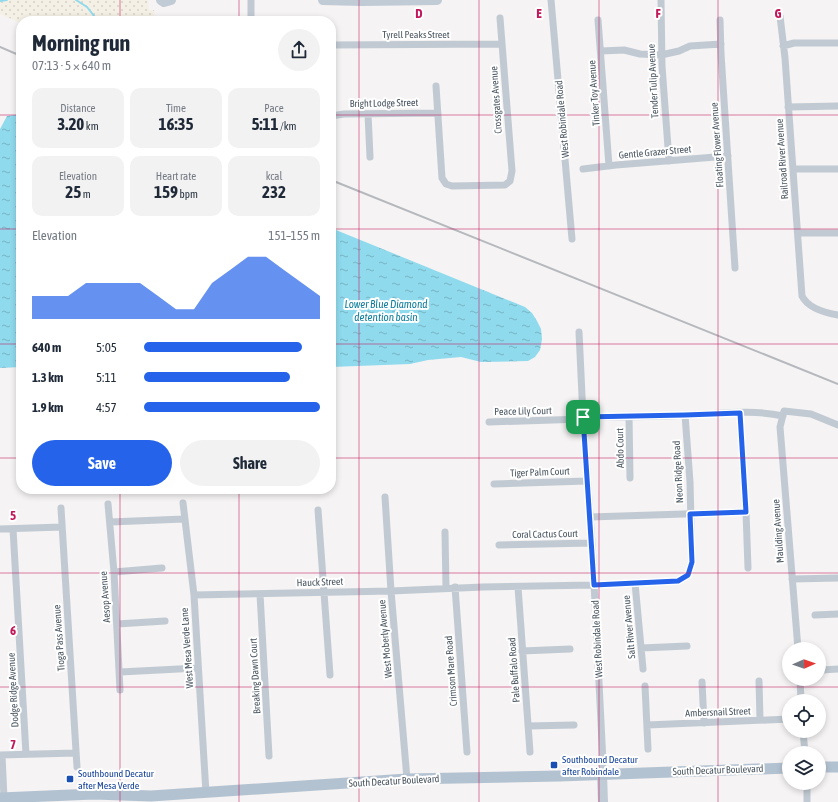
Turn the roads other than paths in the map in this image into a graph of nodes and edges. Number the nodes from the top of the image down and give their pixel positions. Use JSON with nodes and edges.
{"nodes":[{"id":1,"x":161,"y":0,"type":"edge"},
{"id":2,"x":171,"y":0,"type":"edge"},
{"id":3,"x":251,"y":0,"type":"edge"},
{"id":4,"x":323,"y":0,"type":"edge"},
{"id":5,"x":362,"y":0,"type":"edge"},
{"id":6,"x":437,"y":0,"type":"edge"},
{"id":7,"x":551,"y":0,"type":"edge"},
{"id":8,"x":661,"y":0,"type":"edge"},
{"id":9,"x":252,"y":16,"type":"edge"},
{"id":10,"x":780,"y":16,"type":"dead end"},
{"id":11,"x":500,"y":18,"type":"dead end"},
{"id":12,"x":598,"y":20,"type":"dead end"},
{"id":13,"x":720,"y":20,"type":"dead end"},
{"id":14,"x":838,"y":43,"type":"edge"},
{"id":15,"x":336,"y":44,"type":"edge"},
{"id":16,"x":502,"y":44,"type":"junction"},
{"id":17,"x":721,"y":44,"type":"junction"},
{"id":18,"x":783,"y":46,"type":"junction"},
{"id":19,"x":601,"y":51,"type":"junction"},
{"id":20,"x":661,"y":55,"type":"junction"},
{"id":21,"x":436,"y":86,"type":"dead end"},
{"id":22,"x":788,"y":106,"type":"junction"},
{"id":23,"x":838,"y":106,"type":"edge"},
{"id":24,"x":438,"y":113,"type":"junction"},
{"id":25,"x":368,"y":114,"type":"junction"},
{"id":26,"x":336,"y":116,"type":"edge"},
{"id":27,"x":370,"y":156,"type":"dead end"},
{"id":28,"x":728,"y":156,"type":"junction"},
{"id":29,"x":669,"y":161,"type":"junction"},
{"id":30,"x":609,"y":166,"type":"junction"},
{"id":31,"x":583,"y":169,"type":"dead end"},
{"id":32,"x":793,"y":169,"type":"junction"},
{"id":33,"x":838,"y":169,"type":"edge"},
{"id":34,"x":838,"y":232,"type":"edge"},
{"id":35,"x":798,"y":233,"type":"junction"},
{"id":36,"x":572,"y":239,"type":"dead end"},
{"id":37,"x":735,"y":268,"type":"dead end"},
{"id":38,"x":838,"y":315,"type":"edge"},
{"id":39,"x":579,"y":332,"type":"dead end"},
{"id":40,"x":740,"y":413,"type":"junction"},
{"id":41,"x":783,"y":413,"type":"junction"},
{"id":42,"x":685,"y":415,"type":"junction"},
{"id":43,"x":629,"y":416,"type":"junction"},
{"id":44,"x":583,"y":418,"type":"junction"},
{"id":45,"x":489,"y":422,"type":"dead end"},
{"id":46,"x":838,"y":425,"type":"edge"},
{"id":47,"x":630,"y":478,"type":"dead end"},
{"id":48,"x":587,"y":481,"type":"junction"},
{"id":49,"x":494,"y":484,"type":"dead end"},
{"id":50,"x":385,"y":497,"type":"dead end"},
{"id":51,"x":183,"y":503,"type":"dead end"},
{"id":52,"x":108,"y":504,"type":"dead end"},
{"id":53,"x":61,"y":508,"type":"dead end"},
{"id":54,"x":318,"y":510,"type":"dead end"},
{"id":55,"x":746,"y":512,"type":"junction"},
{"id":56,"x":690,"y":514,"type":"junction"},
{"id":57,"x":590,"y":517,"type":"junction"},
{"id":58,"x":184,"y":519,"type":"junction"},
{"id":59,"x":110,"y":522,"type":"junction"},
{"id":60,"x":62,"y":527,"type":"junction"},
{"id":61,"x":0,"y":529,"type":"edge"},
{"id":62,"x":13,"y":529,"type":"junction"},
{"id":63,"x":444,"y":532,"type":"dead end"},
{"id":64,"x":592,"y":543,"type":"junction"},
{"id":65,"x":499,"y":545,"type":"dead end"},
{"id":66,"x":162,"y":568,"type":"dead end"},
{"id":67,"x":748,"y":568,"type":"dead end"},
{"id":68,"x":114,"y":572,"type":"junction"},
{"id":69,"x":688,"y":575,"type":"joint"},
{"id":70,"x":838,"y":578,"type":"edge"},
{"id":71,"x":792,"y":579,"type":"junction"},
{"id":72,"x":635,"y":582,"type":"junction"},
{"id":73,"x":594,"y":585,"type":"junction"},
{"id":74,"x":518,"y":587,"type":"junction"},
{"id":75,"x":446,"y":588,"type":"junction"},
{"id":76,"x":455,"y":588,"type":"junction"},
{"id":77,"x":391,"y":591,"type":"junction"},
{"id":78,"x":325,"y":592,"type":"junction"},
{"id":79,"x":260,"y":594,"type":"junction"},
{"id":80,"x":194,"y":595,"type":"junction"},
{"id":81,"x":838,"y":614,"type":"edge"},
{"id":82,"x":815,"y":615,"type":"dead end"},
{"id":83,"x":165,"y":622,"type":"dead end"},
{"id":84,"x":117,"y":624,"type":"junction"},
{"id":85,"x":797,"y":642,"type":"edge"},
{"id":86,"x":687,"y":646,"type":"dead end"},
{"id":87,"x":641,"y":648,"type":"junction"},
{"id":88,"x":570,"y":649,"type":"dead end"},
{"id":89,"x":522,"y":651,"type":"junction"},
{"id":90,"x":198,"y":668,"type":"junction"},
{"id":91,"x":643,"y":669,"type":"dead end"},
{"id":92,"x":838,"y":669,"type":"edge"},
{"id":93,"x":826,"y":670,"type":"edge"},
{"id":94,"x":120,"y":672,"type":"junction"},
{"id":95,"x":330,"y":675,"type":"dead end"},
{"id":96,"x":759,"y":681,"type":"dead end"},
{"id":97,"x":702,"y":682,"type":"dead end"},
{"id":98,"x":645,"y":686,"type":"dead end"},
{"id":99,"x":120,"y":690,"type":"dead end"},
{"id":100,"x":782,"y":719,"type":"edge"},
{"id":101,"x":760,"y":720,"type":"junction"},
{"id":102,"x":704,"y":723,"type":"junction"},
{"id":103,"x":574,"y":725,"type":"dead end"},
{"id":104,"x":647,"y":725,"type":"junction"},
{"id":105,"x":528,"y":726,"type":"junction"},
{"id":106,"x":648,"y":749,"type":"dead end"},
{"id":107,"x":467,"y":752,"type":"dead end"},
{"id":108,"x":530,"y":752,"type":"dead end"},
{"id":109,"x":76,"y":753,"type":"junction"},
{"id":110,"x":26,"y":754,"type":"junction"},
{"id":111,"x":1,"y":755,"type":"edge"},
{"id":112,"x":269,"y":756,"type":"dead end"},
{"id":113,"x":78,"y":767,"type":"dead end"},
{"id":114,"x":826,"y":767,"type":"edge"},
{"id":115,"x":838,"y":767,"type":"edge"},
{"id":116,"x":782,"y":768,"type":"edge"},
{"id":117,"x":602,"y":774,"type":"junction"},
{"id":118,"x":407,"y":779,"type":"junction"},
{"id":119,"x":806,"y":790,"type":"edge"},
{"id":120,"x":206,"y":793,"type":"junction"},
{"id":121,"x":2,"y":798,"type":"edge"},
{"id":122,"x":94,"y":798,"type":"edge"},
{"id":123,"x":603,"y":802,"type":"edge"},
{"id":124,"x":807,"y":802,"type":"edge"}],
"edges":[{"from":1,"to":2,"type":"street"},
{"from":3,"to":9,"type":"street"},
{"from":4,"to":5,"type":"street"},
{"from":5,"to":6,"type":"street"},
{"from":7,"to":36,"type":"street","name":"West Robindale Road"},
{"from":8,"to":20,"type":"street","name":"Tender Tulip Avenue"},
{"from":10,"to":18,"type":"street","name":"Railroad River Avenue"},
{"from":11,"to":16,"type":"street","name":"Crossgates Avenue"},
{"from":12,"to":19,"type":"street","name":"Tinker Toy Avenue"},
{"from":13,"to":17,"type":"street","name":"Floating Flower Avenue"},
{"from":14,"to":18,"type":"street"},
{"from":15,"to":16,"type":"street","name":"Tyrell Peaks Street"},
{"from":16,"to":24,"type":"street","name":"Crossgates Avenue"},
{"from":17,"to":20,"type":"street"},
{"from":17,"to":28,"type":"street","name":"Floating Flower Avenue"},
{"from":18,"to":22,"type":"street","name":"Railroad River Avenue"},
{"from":19,"to":20,"type":"street"},
{"from":19,"to":30,"type":"street","name":"Tinker Toy Avenue"},
{"from":20,"to":29,"type":"street","name":"Tender Tulip Avenue"},
{"from":21,"to":24,"type":"street"},
{"from":22,"to":23,"type":"street"},
{"from":22,"to":32,"type":"street","name":"Railroad River Avenue"},
{"from":24,"to":25,"type":"street","name":"Bright Lodge Street"},
{"from":25,"to":26,"type":"street","name":"Bright Lodge Street"},
{"from":25,"to":27,"type":"street"},
{"from":28,"to":29,"type":"street","name":"Gentle Grazer Street"},
{"from":28,"to":37,"type":"street","name":"Floating Flower Avenue"},
{"from":29,"to":30,"type":"street","name":"Gentle Grazer Street"},
{"from":30,"to":31,"type":"street","name":"Gentle Grazer Street"},
{"from":32,"to":33,"type":"street"},
{"from":32,"to":35,"type":"street","name":"Railroad River Avenue"},
{"from":34,"to":35,"type":"street"},
{"from":35,"to":38,"type":"street","name":"Railroad River Avenue"},
{"from":39,"to":44,"type":"street","name":"West Robindale Road"},
{"from":40,"to":41,"type":"street","name":"Peace Lily Court"},
{"from":40,"to":42,"type":"street","name":"Peace Lily Court"},
{"from":40,"to":55,"type":"street"},
{"from":41,"to":46,"type":"street","name":"Peace Lily Court"},
{"from":41,"to":71,"type":"street","name":"Maulding Avenue"},
{"from":42,"to":43,"type":"street","name":"Peace Lily Court"},
{"from":42,"to":56,"type":"street","name":"Neon Ridge Road"},
{"from":43,"to":44,"type":"street","name":"Peace Lily Court"},
{"from":43,"to":47,"type":"street","name":"Abdo Court"},
{"from":44,"to":45,"type":"street","name":"Peace Lily Court"},
{"from":44,"to":48,"type":"street","name":"West Robindale Road"},
{"from":48,"to":49,"type":"street","name":"Tiger Palm Court"},
{"from":48,"to":57,"type":"street","name":"West Robindale Road"},
{"from":50,"to":77,"type":"street","name":"West Moberly Avenue"},
{"from":51,"to":58,"type":"street","name":"West Mesa Verde Lane"},
{"from":52,"to":59,"type":"street","name":"Aesop Avenue"},
{"from":53,"to":60,"type":"street","name":"Tioga Pass Avenue"},
{"from":54,"to":78,"type":"street"},
{"from":55,"to":56,"type":"street"},
{"from":55,"to":67,"type":"street"},
{"from":56,"to":57,"type":"street"},
{"from":56,"to":69,"type":"street","name":"Neon Ridge Road"},
{"from":57,"to":64,"type":"street","name":"West Robindale Road"},
{"from":58,"to":59,"type":"street"},
{"from":58,"to":80,"type":"street","name":"West Mesa Verde Lane"},
{"from":59,"to":68,"type":"street","name":"Aesop Avenue"},
{"from":60,"to":62,"type":"street"},
{"from":60,"to":109,"type":"street","name":"Tioga Pass Avenue"},
{"from":61,"to":62,"type":"street"},
{"from":62,"to":110,"type":"street","name":"Dodge Ridge Avenue"},
{"from":63,"to":75,"type":"street"},
{"from":64,"to":65,"type":"street","name":"Coral Cactus Court"},
{"from":64,"to":73,"type":"street","name":"West Robindale Road"},
{"from":66,"to":68,"type":"street"},
{"from":68,"to":84,"type":"street","name":"Aesop Avenue"},
{"from":69,"to":72,"type":"street","name":"Hauck Street"},
{"from":70,"to":71,"type":"street"},
{"from":71,"to":85,"type":"street","name":"Maulding Avenue"},
{"from":72,"to":73,"type":"street","name":"Hauck Street"},
{"from":72,"to":87,"type":"street","name":"Salt River Avenue"},
{"from":73,"to":74,"type":"street","name":"Hauck Street"},
{"from":73,"to":117,"type":"street","name":"West Robindale Road"},
{"from":74,"to":76,"type":"street","name":"Hauck Street"},
{"from":74,"to":89,"type":"street","name":"Pale Buffalo Road"},
{"from":75,"to":76,"type":"street","name":"Hauck Street"},
{"from":75,"to":77,"type":"street","name":"Hauck Street"},
{"from":76,"to":107,"type":"street","name":"Crimson Mare Road"},
{"from":77,"to":78,"type":"street","name":"Hauck Street"},
{"from":77,"to":118,"type":"street","name":"West Moberly Avenue"},
{"from":78,"to":79,"type":"street","name":"Hauck Street"},
{"from":78,"to":95,"type":"street"},
{"from":79,"to":80,"type":"street","name":"Hauck Street"},
{"from":79,"to":112,"type":"street","name":"Breaking Dawn Court"},
{"from":80,"to":90,"type":"street","name":"West Mesa Verde Lane"},
{"from":81,"to":82,"type":"street"},
{"from":83,"to":84,"type":"street"},
{"from":84,"to":94,"type":"street","name":"Aesop Avenue"},
{"from":86,"to":87,"type":"street"},
{"from":87,"to":91,"type":"street","name":"Salt River Avenue"},
{"from":88,"to":89,"type":"street"},
{"from":89,"to":105,"type":"street","name":"Pale Buffalo Road"},
{"from":90,"to":94,"type":"street"},
{"from":90,"to":120,"type":"street","name":"West Mesa Verde Lane"},
{"from":92,"to":93,"type":"street"},
{"from":94,"to":99,"type":"street","name":"Aesop Avenue"},
{"from":96,"to":101,"type":"street"},
{"from":97,"to":102,"type":"street"},
{"from":98,"to":104,"type":"street"},
{"from":100,"to":101,"type":"street","name":"Ambersnail Street"},
{"from":101,"to":102,"type":"street","name":"Ambersnail Street"},
{"from":102,"to":104,"type":"street","name":"Ambersnail Street"},
{"from":103,"to":105,"type":"street"},
{"from":104,"to":106,"type":"street"},
{"from":105,"to":108,"type":"street","name":"Pale Buffalo Road"},
{"from":109,"to":110,"type":"street"},
{"from":109,"to":113,"type":"street","name":"Tioga Pass Avenue"},
{"from":110,"to":111,"type":"street"},
{"from":111,"to":121,"type":"street"},
{"from":114,"to":115,"type":"main road"},
{"from":116,"to":117,"type":"main road","name":"South Decatur Boulevard"},
{"from":117,"to":118,"type":"main road","name":"South Decatur Boulevard"},
{"from":117,"to":123,"type":"street","name":"West Robindale Road"},
{"from":118,"to":120,"type":"main road","name":"South Decatur Boulevard"},
{"from":119,"to":124,"type":"street"},
{"from":120,"to":122,"type":"main road","name":"South Decatur Boulevard"},
{"from":121,"to":122,"type":"main road","name":"South Decatur Boulevard"}]}
